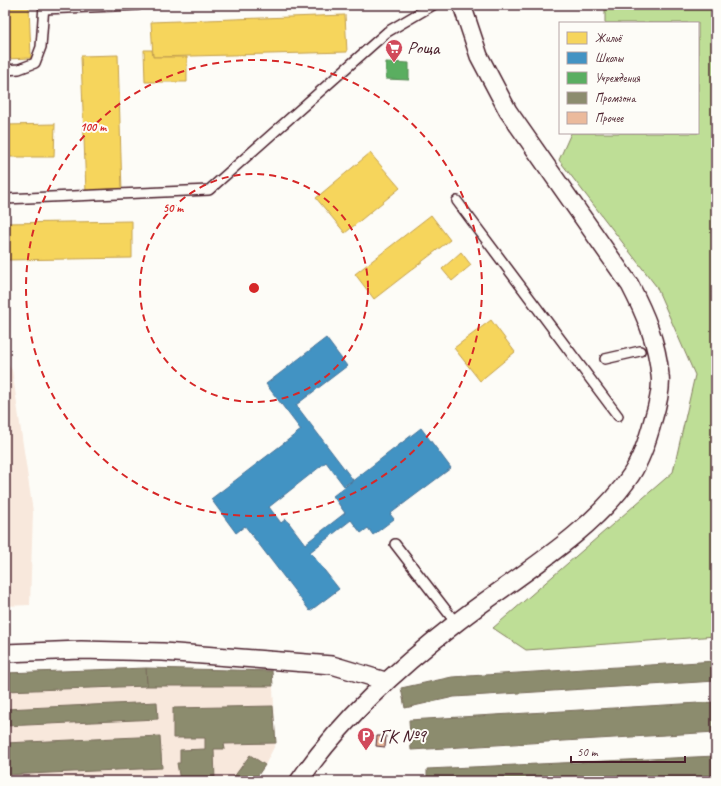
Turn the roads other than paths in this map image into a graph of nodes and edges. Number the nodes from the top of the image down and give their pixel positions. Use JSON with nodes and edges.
{"nodes":[{"id":1,"x":138,"y":5,"type":"edge"},
{"id":2,"x":433,"y":5,"type":"edge"},
{"id":3,"x":462,"y":5,"type":"edge"},
{"id":4,"x":44,"y":7,"type":"edge"},
{"id":5,"x":5,"y":70,"type":"edge"},
{"id":6,"x":5,"y":199,"type":"edge"},
{"id":7,"x":457,"y":201,"type":"dead end"},
{"id":8,"x":640,"y":351,"type":"dead end"},
{"id":9,"x":605,"y":359,"type":"dead end"},
{"id":10,"x":618,"y":416,"type":"dead end"},
{"id":11,"x":395,"y":544,"type":"dead end"},
{"id":12,"x":456,"y":623,"type":"junction"},
{"id":13,"x":5,"y":653,"type":"edge"},
{"id":14,"x":385,"y":681,"type":"junction"},
{"id":15,"x":298,"y":781,"type":"edge"}],
"edges":[{"from":1,"to":4,"type":"lane"},
{"from":2,"to":6,"type":"lane"},
{"from":3,"to":12,"type":"street"},
{"from":4,"to":5,"type":"lane"},
{"from":7,"to":10,"type":"lane"},
{"from":8,"to":9,"type":"lane"},
{"from":11,"to":12,"type":"lane"},
{"from":12,"to":14,"type":"street"},
{"from":13,"to":14,"type":"street"},
{"from":14,"to":15,"type":"street"}]}
